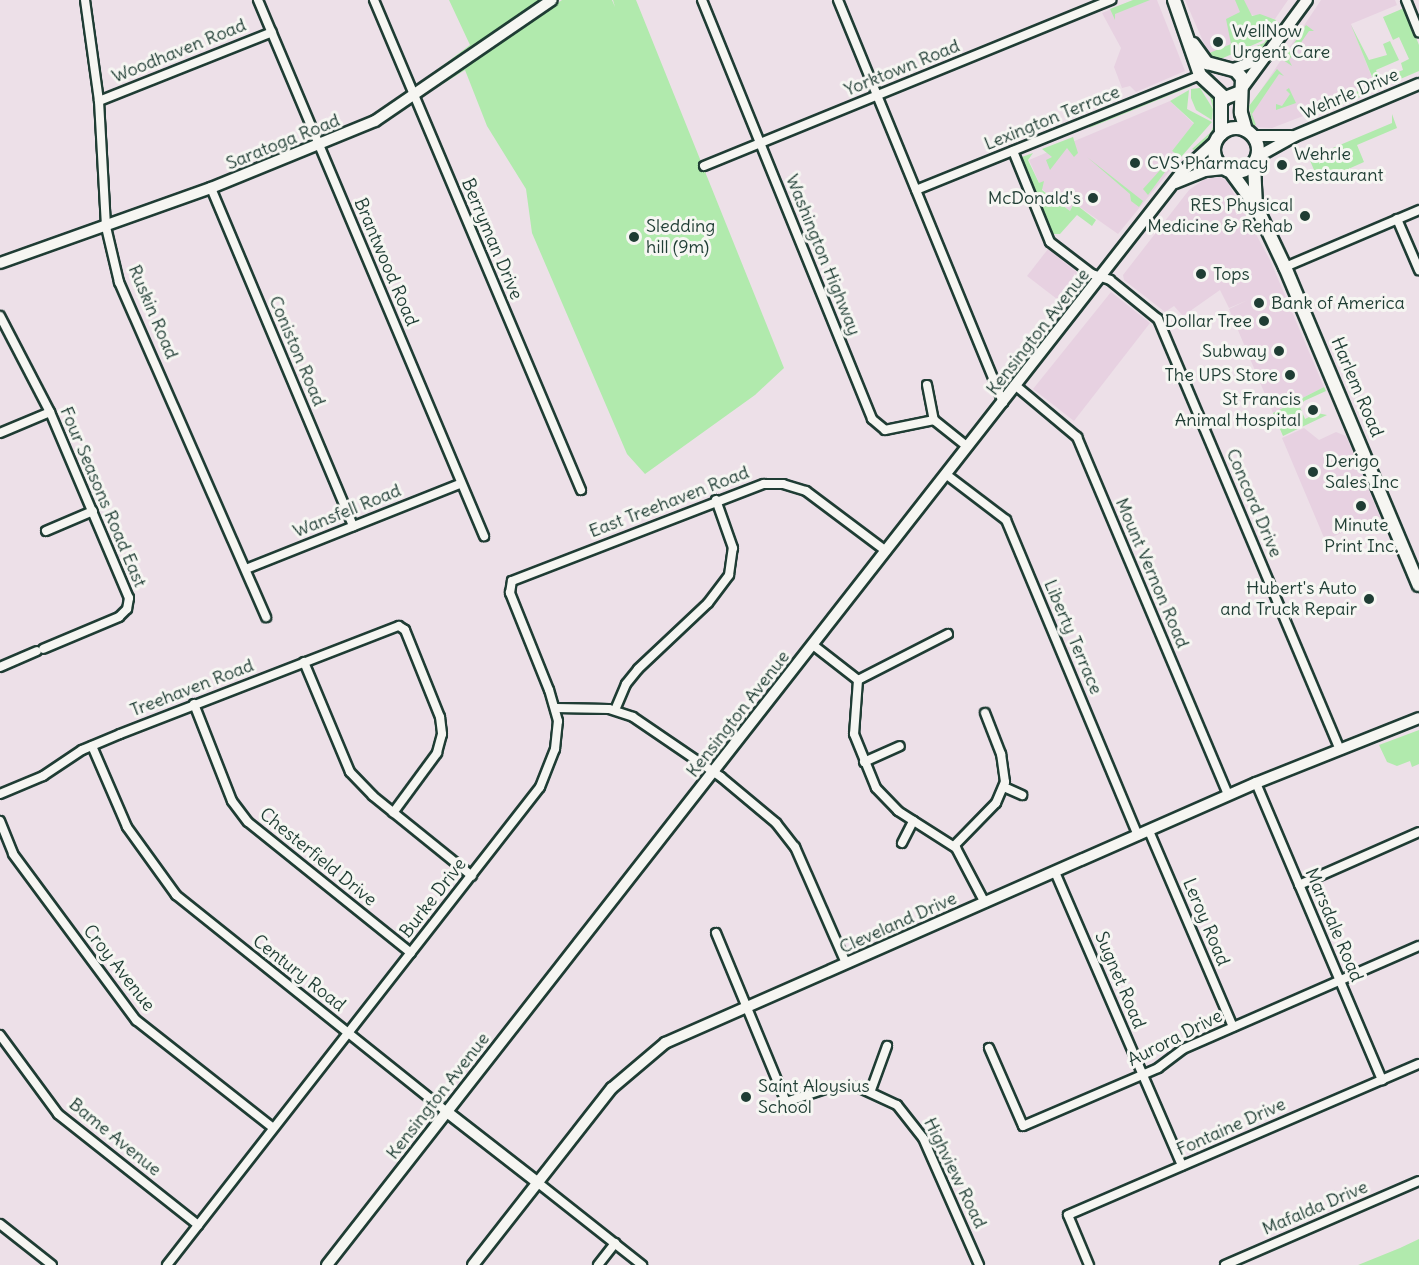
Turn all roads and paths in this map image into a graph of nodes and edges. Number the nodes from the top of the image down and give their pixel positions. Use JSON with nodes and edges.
{"nodes":[{"id":1,"x":85,"y":0,"type":"edge"},
{"id":2,"x":258,"y":0,"type":"edge"},
{"id":3,"x":374,"y":0,"type":"edge"},
{"id":4,"x":552,"y":0,"type":"edge"},
{"id":5,"x":702,"y":0,"type":"edge"},
{"id":6,"x":838,"y":0,"type":"edge"},
{"id":7,"x":1111,"y":0,"type":"edge"},
{"id":8,"x":1173,"y":0,"type":"edge"},
{"id":9,"x":1307,"y":0,"type":"edge"},
{"id":10,"x":1406,"y":0,"type":"edge"},
{"id":11,"x":272,"y":32,"type":"junction"},
{"id":12,"x":1419,"y":32,"type":"edge"},
{"id":13,"x":1187,"y":36,"type":"junction"},
{"id":14,"x":1265,"y":57,"type":"junction"},
{"id":15,"x":1229,"y":70,"type":"junction"},
{"id":16,"x":1200,"y":75,"type":"junction"},
{"id":17,"x":1419,"y":84,"type":"edge"},
{"id":18,"x":1242,"y":90,"type":"junction"},
{"id":19,"x":1218,"y":92,"type":"junction"},
{"id":20,"x":414,"y":94,"type":"junction"},
{"id":21,"x":877,"y":96,"type":"junction"},
{"id":22,"x":99,"y":101,"type":"junction"},
{"id":23,"x":1250,"y":133,"type":"junction"},
{"id":24,"x":1295,"y":136,"type":"junction"},
{"id":25,"x":1218,"y":137,"type":"junction"},
{"id":26,"x":760,"y":143,"type":"junction"},
{"id":27,"x":320,"y":146,"type":"junction"},
{"id":28,"x":1013,"y":151,"type":"junction"},
{"id":29,"x":1255,"y":160,"type":"junction"},
{"id":30,"x":704,"y":166,"type":"dead end"},
{"id":31,"x":1227,"y":171,"type":"junction"},
{"id":32,"x":1175,"y":183,"type":"junction"},
{"id":33,"x":211,"y":188,"type":"junction"},
{"id":34,"x":916,"y":190,"type":"junction"},
{"id":35,"x":1256,"y":206,"type":"junction"},
{"id":36,"x":1419,"y":210,"type":"edge"},
{"id":37,"x":1397,"y":219,"type":"junction"},
{"id":38,"x":106,"y":227,"type":"junction"},
{"id":39,"x":0,"y":263,"type":"edge"},
{"id":40,"x":1285,"y":267,"type":"junction"},
{"id":41,"x":1419,"y":270,"type":"edge"},
{"id":42,"x":1101,"y":277,"type":"junction"},
{"id":43,"x":0,"y":316,"type":"edge"},
{"id":44,"x":927,"y":385,"type":"dead end"},
{"id":45,"x":1016,"y":386,"type":"junction"},
{"id":46,"x":1003,"y":403,"type":"junction"},
{"id":47,"x":50,"y":412,"type":"junction"},
{"id":48,"x":934,"y":420,"type":"junction"},
{"id":49,"x":0,"y":433,"type":"edge"},
{"id":50,"x":968,"y":447,"type":"junction"},
{"id":51,"x":947,"y":475,"type":"junction"},
{"id":52,"x":460,"y":484,"type":"junction"},
{"id":53,"x":581,"y":490,"type":"dead end"},
{"id":54,"x":716,"y":500,"type":"junction"},
{"id":55,"x":93,"y":511,"type":"junction"},
{"id":56,"x":353,"y":526,"type":"junction"},
{"id":57,"x":46,"y":531,"type":"dead end"},
{"id":58,"x":484,"y":536,"type":"dead end"},
{"id":59,"x":886,"y":551,"type":"junction"},
{"id":60,"x":586,"y":552,"type":"joint"},
{"id":61,"x":246,"y":569,"type":"junction"},
{"id":62,"x":1419,"y":585,"type":"edge"},
{"id":63,"x":266,"y":617,"type":"dead end"},
{"id":64,"x":948,"y":634,"type":"dead end"},
{"id":65,"x":813,"y":645,"type":"junction"},
{"id":66,"x":304,"y":662,"type":"junction"},
{"id":67,"x":0,"y":667,"type":"edge"},
{"id":68,"x":858,"y":680,"type":"junction"},
{"id":69,"x":194,"y":705,"type":"junction"},
{"id":70,"x":556,"y":708,"type":"junction"},
{"id":71,"x":615,"y":710,"type":"junction"},
{"id":72,"x":984,"y":713,"type":"dead end"},
{"id":73,"x":1418,"y":720,"type":"edge"},
{"id":74,"x":92,"y":746,"type":"junction"},
{"id":75,"x":900,"y":747,"type":"dead end"},
{"id":76,"x":1341,"y":749,"type":"junction"},
{"id":77,"x":864,"y":762,"type":"junction"},
{"id":78,"x":712,"y":773,"type":"junction"},
{"id":79,"x":1256,"y":783,"type":"junction"},
{"id":80,"x":1004,"y":787,"type":"junction"},
{"id":81,"x":0,"y":794,"type":"edge"},
{"id":82,"x":1022,"y":795,"type":"dead end"},
{"id":83,"x":1228,"y":795,"type":"junction"},
{"id":84,"x":393,"y":813,"type":"junction"},
{"id":85,"x":0,"y":821,"type":"edge"},
{"id":86,"x":913,"y":821,"type":"junction"},
{"id":87,"x":1149,"y":831,"type":"junction"},
{"id":88,"x":1419,"y":832,"type":"edge"},
{"id":89,"x":1138,"y":836,"type":"junction"},
{"id":90,"x":902,"y":843,"type":"dead end"},
{"id":91,"x":954,"y":846,"type":"junction"},
{"id":92,"x":1055,"y":872,"type":"junction"},
{"id":93,"x":472,"y":876,"type":"junction"},
{"id":94,"x":1299,"y":885,"type":"junction"},
{"id":95,"x":985,"y":903,"type":"junction"},
{"id":96,"x":716,"y":933,"type":"dead end"},
{"id":97,"x":1419,"y":946,"type":"edge"},
{"id":98,"x":411,"y":953,"type":"junction"},
{"id":99,"x":846,"y":963,"type":"junction"},
{"id":100,"x":1340,"y":981,"type":"junction"},
{"id":101,"x":747,"y":1006,"type":"junction"},
{"id":102,"x":1233,"y":1027,"type":"junction"},
{"id":103,"x":348,"y":1033,"type":"junction"},
{"id":104,"x":0,"y":1035,"type":"edge"},
{"id":105,"x":887,"y":1046,"type":"dead end"},
{"id":106,"x":990,"y":1048,"type":"dead end"},
{"id":107,"x":1419,"y":1064,"type":"edge"},
{"id":108,"x":1143,"y":1075,"type":"junction"},
{"id":109,"x":1382,"y":1080,"type":"junction"},
{"id":110,"x":871,"y":1090,"type":"junction"},
{"id":111,"x":447,"y":1112,"type":"junction"},
{"id":112,"x":273,"y":1128,"type":"junction"},
{"id":113,"x":1182,"y":1166,"type":"junction"},
{"id":114,"x":1419,"y":1181,"type":"edge"},
{"id":115,"x":537,"y":1182,"type":"junction"},
{"id":116,"x":0,"y":1224,"type":"edge"},
{"id":117,"x":198,"y":1225,"type":"junction"},
{"id":118,"x":615,"y":1243,"type":"junction"},
{"id":119,"x":52,"y":1265,"type":"edge"},
{"id":120,"x":167,"y":1265,"type":"edge"},
{"id":121,"x":327,"y":1265,"type":"edge"},
{"id":122,"x":473,"y":1265,"type":"edge"},
{"id":123,"x":598,"y":1265,"type":"edge"},
{"id":124,"x":642,"y":1265,"type":"edge"},
{"id":125,"x":979,"y":1265,"type":"edge"},
{"id":126,"x":1089,"y":1265,"type":"edge"},
{"id":127,"x":1225,"y":1265,"type":"edge"}],
"edges":[{"from":1,"to":22,"type":"street","name":"Ruskin Road"},
{"from":2,"to":11,"type":"street","name":"Brantwood Road"},
{"from":3,"to":20,"type":"street","name":"Berryman Drive"},
{"from":4,"to":20,"type":"street","name":"Saratoga Road"},
{"from":5,"to":26,"type":"street","name":"Washington Highway"},
{"from":6,"to":21,"type":"street"},
{"from":7,"to":21,"type":"street","name":"Yorktown Road"},
{"from":8,"to":13,"type":"main road"},
{"from":9,"to":14,"type":"street"},
{"from":10,"to":12,"type":"street"},
{"from":11,"to":22,"type":"street","name":"Woodhaven Road"},
{"from":11,"to":27,"type":"street","name":"Brantwood Road"},
{"from":13,"to":15,"type":"main road"},
{"from":13,"to":16,"type":"main road"},
{"from":14,"to":15,"type":"street"},
{"from":14,"to":18,"type":"street"},
{"from":15,"to":18,"type":"main road"},
{"from":15,"to":19,"type":"main road"},
{"from":16,"to":19,"type":"main road"},
{"from":16,"to":28,"type":"street","name":"Lexington Terrace"},
{"from":17,"to":24,"type":"street","name":"Wehrle Drive"},
{"from":18,"to":19,"type":"main road"},
{"from":18,"to":23,"type":"main road"},
{"from":19,"to":25,"type":"main road"},
{"from":20,"to":27,"type":"street","name":"Saratoga Road"},
{"from":20,"to":53,"type":"street","name":"Berryman Drive"},
{"from":21,"to":26,"type":"street","name":"Yorktown Road"},
{"from":21,"to":34,"type":"street"},
{"from":22,"to":38,"type":"street","name":"Ruskin Road"},
{"from":23,"to":24,"type":"street","name":"Wehrle Drive"},
{"from":23,"to":25,"type":"main road"},
{"from":23,"to":29,"type":"main road"},
{"from":24,"to":29,"type":"street","name":"Wehrle Drive"},
{"from":25,"to":31,"type":"main road"},
{"from":25,"to":32,"type":"street","name":"Kensington Avenue"},
{"from":26,"to":30,"type":"street","name":"Yorktown Road"},
{"from":26,"to":48,"type":"street","name":"Washington Highway"},
{"from":27,"to":33,"type":"street","name":"Saratoga Road"},
{"from":27,"to":52,"type":"street","name":"Brantwood Road"},
{"from":28,"to":34,"type":"street","name":"Lexington Terrace"},
{"from":28,"to":42,"type":"street","name":"Concord Drive"},
{"from":29,"to":31,"type":"main road"},
{"from":29,"to":35,"type":"main road","name":"Harlem Road"},
{"from":31,"to":32,"type":"street","name":"Kensington Avenue"},
{"from":31,"to":35,"type":"main road","name":"Harlem Road"},
{"from":32,"to":42,"type":"street","name":"Kensington Avenue"},
{"from":33,"to":38,"type":"street","name":"Saratoga Road"},
{"from":33,"to":56,"type":"street","name":"Coniston Road"},
{"from":34,"to":46,"type":"street"},
{"from":35,"to":40,"type":"main road","name":"Harlem Road"},
{"from":36,"to":37,"type":"street"},
{"from":37,"to":40,"type":"street"},
{"from":37,"to":41,"type":"street"},
{"from":38,"to":39,"type":"street","name":"Saratoga Road"},
{"from":38,"to":61,"type":"street","name":"Ruskin Road"},
{"from":40,"to":62,"type":"main road","name":"Harlem Road"},
{"from":42,"to":45,"type":"street","name":"Kensington Avenue"},
{"from":42,"to":76,"type":"street","name":"Concord Drive"},
{"from":43,"to":47,"type":"street","name":"Four Seasons Road East"},
{"from":44,"to":48,"type":"street"},
{"from":45,"to":46,"type":"street","name":"Kensington Avenue"},
{"from":45,"to":83,"type":"street","name":"Mount Vernon Road"},
{"from":46,"to":50,"type":"street","name":"Kensington Avenue"},
{"from":47,"to":49,"type":"street"},
{"from":47,"to":55,"type":"street","name":"Four Seasons Road East"},
{"from":48,"to":50,"type":"street"},
{"from":50,"to":51,"type":"street","name":"Kensington Avenue"},
{"from":51,"to":59,"type":"street","name":"Kensington Avenue"},
{"from":51,"to":89,"type":"street","name":"Liberty Terrace"},
{"from":52,"to":56,"type":"street","name":"Wansfell Road"},
{"from":52,"to":58,"type":"street","name":"Brantwood Road"},
{"from":54,"to":59,"type":"street","name":"East Treehaven Road"},
{"from":54,"to":60,"type":"street","name":"East Treehaven Road"},
{"from":54,"to":71,"type":"street"},
{"from":55,"to":57,"type":"street"},
{"from":55,"to":67,"type":"street","name":"Four Seasons Road East"},
{"from":56,"to":61,"type":"street","name":"Wansfell Road"},
{"from":59,"to":65,"type":"street","name":"Kensington Avenue"},
{"from":60,"to":70,"type":"street","name":"Burke Drive"},
{"from":61,"to":63,"type":"street","name":"Ruskin Road"},
{"from":64,"to":68,"type":"street"},
{"from":65,"to":68,"type":"street"},
{"from":65,"to":78,"type":"street","name":"Kensington Avenue"},
{"from":66,"to":69,"type":"street","name":"Treehaven Road"},
{"from":66,"to":84,"type":"street"},
{"from":66,"to":84,"type":"street","name":"Treehaven Road"},
{"from":68,"to":77,"type":"street"},
{"from":69,"to":74,"type":"street","name":"Treehaven Road"},
{"from":69,"to":98,"type":"street","name":"Chesterfield Drive"},
{"from":70,"to":71,"type":"street"},
{"from":70,"to":93,"type":"street","name":"Burke Drive"},
{"from":71,"to":78,"type":"street"},
{"from":72,"to":80,"type":"street"},
{"from":73,"to":76,"type":"street","name":"Cleveland Drive"},
{"from":74,"to":81,"type":"street","name":"Treehaven Road"},
{"from":74,"to":103,"type":"street","name":"Century Road"},
{"from":75,"to":77,"type":"street"},
{"from":76,"to":79,"type":"street","name":"Cleveland Drive"},
{"from":77,"to":86,"type":"street"},
{"from":78,"to":99,"type":"street"},
{"from":78,"to":111,"type":"street","name":"Kensington Avenue"},
{"from":79,"to":83,"type":"street","name":"Cleveland Drive"},
{"from":79,"to":94,"type":"street","name":"Marsdale Road"},
{"from":80,"to":82,"type":"street"},
{"from":80,"to":91,"type":"street"},
{"from":83,"to":87,"type":"street","name":"Cleveland Drive"},
{"from":84,"to":93,"type":"street"},
{"from":85,"to":112,"type":"street","name":"Croy Avenue"},
{"from":86,"to":90,"type":"street"},
{"from":86,"to":91,"type":"street"},
{"from":87,"to":89,"type":"street","name":"Cleveland Drive"},
{"from":87,"to":102,"type":"street","name":"Leroy Road"},
{"from":88,"to":94,"type":"street"},
{"from":89,"to":92,"type":"street","name":"Cleveland Drive"},
{"from":91,"to":95,"type":"street"},
{"from":92,"to":95,"type":"street","name":"Cleveland Drive"},
{"from":92,"to":108,"type":"street","name":"Sugnet Road"},
{"from":93,"to":98,"type":"street","name":"Burke Drive"},
{"from":94,"to":100,"type":"street","name":"Marsdale Road"},
{"from":95,"to":99,"type":"street","name":"Cleveland Drive"},
{"from":96,"to":101,"type":"street"},
{"from":97,"to":100,"type":"street","name":"Aurora Drive"},
{"from":98,"to":103,"type":"street","name":"Burke Drive"},
{"from":99,"to":101,"type":"street","name":"Cleveland Drive"},
{"from":100,"to":102,"type":"street","name":"Aurora Drive"},
{"from":100,"to":109,"type":"street","name":"Marsdale Road"},
{"from":101,"to":110,"type":"street","name":"Highview Road"},
{"from":101,"to":115,"type":"street","name":"Cleveland Drive"},
{"from":102,"to":108,"type":"street","name":"Aurora Drive"},
{"from":103,"to":111,"type":"street","name":"Century Road"},
{"from":103,"to":112,"type":"street","name":"Burke Drive"},
{"from":104,"to":117,"type":"street","name":"Bame Avenue"},
{"from":105,"to":110,"type":"street"},
{"from":106,"to":108,"type":"street","name":"Aurora Drive"},
{"from":107,"to":109,"type":"street","name":"Fontaine Drive"},
{"from":108,"to":113,"type":"street","name":"Sugnet Road"},
{"from":109,"to":113,"type":"street","name":"Fontaine Drive"},
{"from":110,"to":125,"type":"street","name":"Highview Road"},
{"from":111,"to":115,"type":"street","name":"Century Road"},
{"from":111,"to":121,"type":"street","name":"Kensington Avenue"},
{"from":112,"to":117,"type":"street","name":"Burke Drive"},
{"from":113,"to":126,"type":"street","name":"Fontaine Drive"},
{"from":114,"to":127,"type":"street","name":"Mafalda Drive"},
{"from":115,"to":118,"type":"street"},
{"from":115,"to":122,"type":"street","name":"Cleveland Drive"},
{"from":116,"to":119,"type":"street"},
{"from":117,"to":120,"type":"street","name":"Burke Drive"},
{"from":118,"to":123,"type":"street"},
{"from":118,"to":124,"type":"street"}]}
